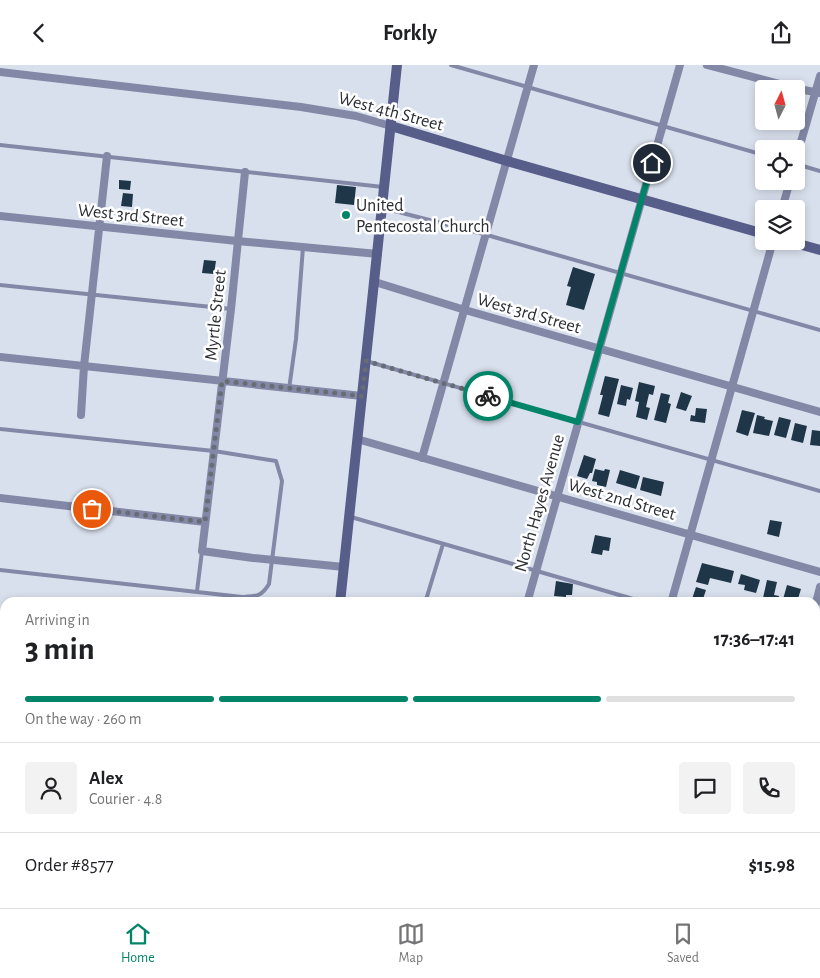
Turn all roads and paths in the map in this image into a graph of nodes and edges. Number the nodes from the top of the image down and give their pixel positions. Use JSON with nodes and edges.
{"nodes":[{"id":1,"x":397,"y":65,"type":"edge"},
{"id":2,"x":452,"y":65,"type":"edge"},
{"id":3,"x":534,"y":65,"type":"edge"},
{"id":4,"x":680,"y":65,"type":"edge"},
{"id":5,"x":707,"y":65,"type":"edge"},
{"id":6,"x":0,"y":72,"type":"edge"},
{"id":7,"x":820,"y":76,"type":"edge"},
{"id":8,"x":528,"y":87,"type":"junction"},
{"id":9,"x":818,"y":92,"type":"edge"},
{"id":10,"x":391,"y":126,"type":"junction"},
{"id":11,"x":663,"y":126,"type":"junction"},
{"id":12,"x":802,"y":140,"type":"edge"},
{"id":13,"x":0,"y":145,"type":"edge"},
{"id":14,"x":755,"y":152,"type":"edge"},
{"id":15,"x":107,"y":156,"type":"junction"},
{"id":16,"x":507,"y":161,"type":"junction"},
{"id":17,"x":805,"y":167,"type":"edge"},
{"id":18,"x":245,"y":171,"type":"junction"},
{"id":19,"x":820,"y":171,"type":"edge"},
{"id":20,"x":385,"y":187,"type":"junction"},
{"id":21,"x":641,"y":200,"type":"junction"},
{"id":22,"x":383,"y":208,"type":"junction"},
{"id":23,"x":0,"y":216,"type":"edge"},
{"id":24,"x":100,"y":227,"type":"junction"},
{"id":25,"x":755,"y":232,"type":"edge"},
{"id":26,"x":487,"y":235,"type":"junction"},
{"id":27,"x":237,"y":241,"type":"junction"},
{"id":28,"x":805,"y":246,"type":"edge"},
{"id":29,"x":303,"y":247,"type":"junction"},
{"id":30,"x":770,"y":250,"type":"edge"},
{"id":31,"x":820,"y":250,"type":"edge"},
{"id":32,"x":378,"y":254,"type":"junction"},
{"id":33,"x":620,"y":273,"type":"junction"},
{"id":34,"x":375,"y":282,"type":"junction"},
{"id":35,"x":0,"y":285,"type":"edge"},
{"id":36,"x":92,"y":295,"type":"junction"},
{"id":37,"x":231,"y":309,"type":"junction"},
{"id":38,"x":465,"y":310,"type":"junction"},
{"id":39,"x":753,"y":311,"type":"junction"},
{"id":40,"x":820,"y":330,"type":"edge"},
{"id":41,"x":599,"y":349,"type":"junction"},
{"id":42,"x":0,"y":357,"type":"edge"},
{"id":43,"x":366,"y":361,"type":"junction"},
{"id":44,"x":84,"y":366,"type":"junction"},
{"id":45,"x":222,"y":381,"type":"junction"},
{"id":46,"x":444,"y":383,"type":"junction"},
{"id":47,"x":732,"y":387,"type":"junction"},
{"id":48,"x":289,"y":389,"type":"junction"},
{"id":49,"x":362,"y":396,"type":"junction"},
{"id":50,"x":820,"y":411,"type":"edge"},
{"id":51,"x":81,"y":415,"type":"dead end"},
{"id":52,"x":578,"y":422,"type":"junction"},
{"id":53,"x":0,"y":429,"type":"edge"},
{"id":54,"x":357,"y":439,"type":"junction"},
{"id":55,"x":214,"y":451,"type":"junction"},
{"id":56,"x":422,"y":458,"type":"junction"},
{"id":57,"x":711,"y":460,"type":"junction"},
{"id":58,"x":820,"y":491,"type":"edge"},
{"id":59,"x":557,"y":496,"type":"junction"},
{"id":60,"x":0,"y":498,"type":"edge"},
{"id":61,"x":349,"y":516,"type":"junction"},
{"id":62,"x":205,"y":522,"type":"junction"},
{"id":63,"x":690,"y":535,"type":"junction"},
{"id":64,"x":442,"y":544,"type":"junction"},
{"id":65,"x":202,"y":551,"type":"junction"},
{"id":66,"x":273,"y":560,"type":"junction"},
{"id":67,"x":344,"y":567,"type":"junction"},
{"id":68,"x":0,"y":570,"type":"edge"},
{"id":69,"x":536,"y":570,"type":"junction"},
{"id":70,"x":820,"y":572,"type":"edge"},
{"id":71,"x":197,"y":591,"type":"junction"},
{"id":72,"x":341,"y":597,"type":"edge"},
{"id":73,"x":427,"y":597,"type":"edge"},
{"id":74,"x":529,"y":597,"type":"edge"},
{"id":75,"x":627,"y":597,"type":"edge"},
{"id":76,"x":673,"y":597,"type":"edge"}],
"edges":[{"from":1,"to":10,"type":"main road"},
{"from":2,"to":8,"type":"lane"},
{"from":3,"to":8,"type":"street"},
{"from":4,"to":11,"type":"street","name":"North Hayes Avenue"},
{"from":5,"to":9,"type":"street"},
{"from":6,"to":10,"type":"street","name":"West 4th Street"},
{"from":7,"to":9,"type":"street"},
{"from":8,"to":11,"type":"lane"},
{"from":8,"to":16,"type":"street"},
{"from":9,"to":12,"type":"street"},
{"from":10,"to":16,"type":"main road","name":"West 4th Street"},
{"from":10,"to":20,"type":"main road"},
{"from":11,"to":14,"type":"lane"},
{"from":11,"to":21,"type":"street","name":"North Hayes Avenue"},
{"from":13,"to":15,"type":"lane"},
{"from":15,"to":18,"type":"lane"},
{"from":15,"to":24,"type":"street"},
{"from":16,"to":21,"type":"main road","name":"West 4th Street"},
{"from":16,"to":26,"type":"street"},
{"from":17,"to":19,"type":"lane"},
{"from":18,"to":20,"type":"lane"},
{"from":18,"to":27,"type":"street","name":"Myrtle Street"},
{"from":20,"to":22,"type":"main road"},
{"from":21,"to":25,"type":"main road","name":"West 4th Street"},
{"from":21,"to":33,"type":"street","name":"North Hayes Avenue"},
{"from":22,"to":26,"type":"lane"},
{"from":22,"to":32,"type":"main road"},
{"from":23,"to":24,"type":"street","name":"West 3rd Street"},
{"from":24,"to":27,"type":"street","name":"West 3rd Street"},
{"from":24,"to":36,"type":"street"},
{"from":26,"to":33,"type":"lane"},
{"from":26,"to":38,"type":"street"},
{"from":27,"to":29,"type":"street","name":"West 3rd Street"},
{"from":27,"to":37,"type":"street","name":"Myrtle Street"},
{"from":28,"to":31,"type":"main road"},
{"from":29,"to":32,"type":"street","name":"West 3rd Street"},
{"from":29,"to":48,"type":"lane"},
{"from":30,"to":39,"type":"street"},
{"from":32,"to":34,"type":"main road"},
{"from":33,"to":39,"type":"lane"},
{"from":33,"to":41,"type":"street","name":"North Hayes Avenue"},
{"from":34,"to":38,"type":"street","name":"West 3rd Street"},
{"from":34,"to":43,"type":"main road"},
{"from":35,"to":36,"type":"lane"},
{"from":36,"to":37,"type":"lane"},
{"from":36,"to":44,"type":"street"},
{"from":37,"to":45,"type":"street","name":"Myrtle Street"},
{"from":38,"to":41,"type":"street","name":"West 3rd Street"},
{"from":38,"to":46,"type":"street"},
{"from":39,"to":40,"type":"lane"},
{"from":39,"to":47,"type":"street"},
{"from":41,"to":47,"type":"street","name":"West 3rd Street"},
{"from":41,"to":52,"type":"street","name":"North Hayes Avenue"},
{"from":42,"to":44,"type":"street"},
{"from":43,"to":46,"type":"lane"},
{"from":43,"to":49,"type":"main road"},
{"from":44,"to":45,"type":"street"},
{"from":44,"to":51,"type":"street"},
{"from":45,"to":48,"type":"street"},
{"from":45,"to":55,"type":"street","name":"Myrtle Street"},
{"from":46,"to":52,"type":"lane"},
{"from":46,"to":56,"type":"street"},
{"from":47,"to":50,"type":"street","name":"West 3rd Street"},
{"from":47,"to":57,"type":"street"},
{"from":48,"to":49,"type":"street"},
{"from":49,"to":54,"type":"main road"},
{"from":52,"to":57,"type":"lane"},
{"from":52,"to":59,"type":"street","name":"North Hayes Avenue"},
{"from":53,"to":55,"type":"lane"},
{"from":54,"to":56,"type":"street","name":"West 2nd Street"},
{"from":54,"to":61,"type":"main road"},
{"from":55,"to":62,"type":"street","name":"Myrtle Street"},
{"from":55,"to":66,"type":"lane"},
{"from":56,"to":59,"type":"street","name":"West 2nd Street"},
{"from":57,"to":58,"type":"lane"},
{"from":57,"to":63,"type":"street"},
{"from":59,"to":63,"type":"street","name":"West 2nd Street"},
{"from":59,"to":69,"type":"street","name":"North Hayes Avenue"},
{"from":60,"to":62,"type":"street"},
{"from":61,"to":64,"type":"lane"},
{"from":61,"to":67,"type":"main road"},
{"from":62,"to":65,"type":"street","name":"Myrtle Street"},
{"from":63,"to":70,"type":"street","name":"West 2nd Street"},
{"from":63,"to":76,"type":"street"},
{"from":64,"to":69,"type":"lane"},
{"from":64,"to":73,"type":"lane"},
{"from":65,"to":66,"type":"street"},
{"from":65,"to":71,"type":"lane"},
{"from":66,"to":67,"type":"street"},
{"from":66,"to":71,"type":"lane"},
{"from":67,"to":72,"type":"main road"},
{"from":68,"to":71,"type":"lane"},
{"from":69,"to":74,"type":"street","name":"North Hayes Avenue"},
{"from":69,"to":75,"type":"lane"}]}
